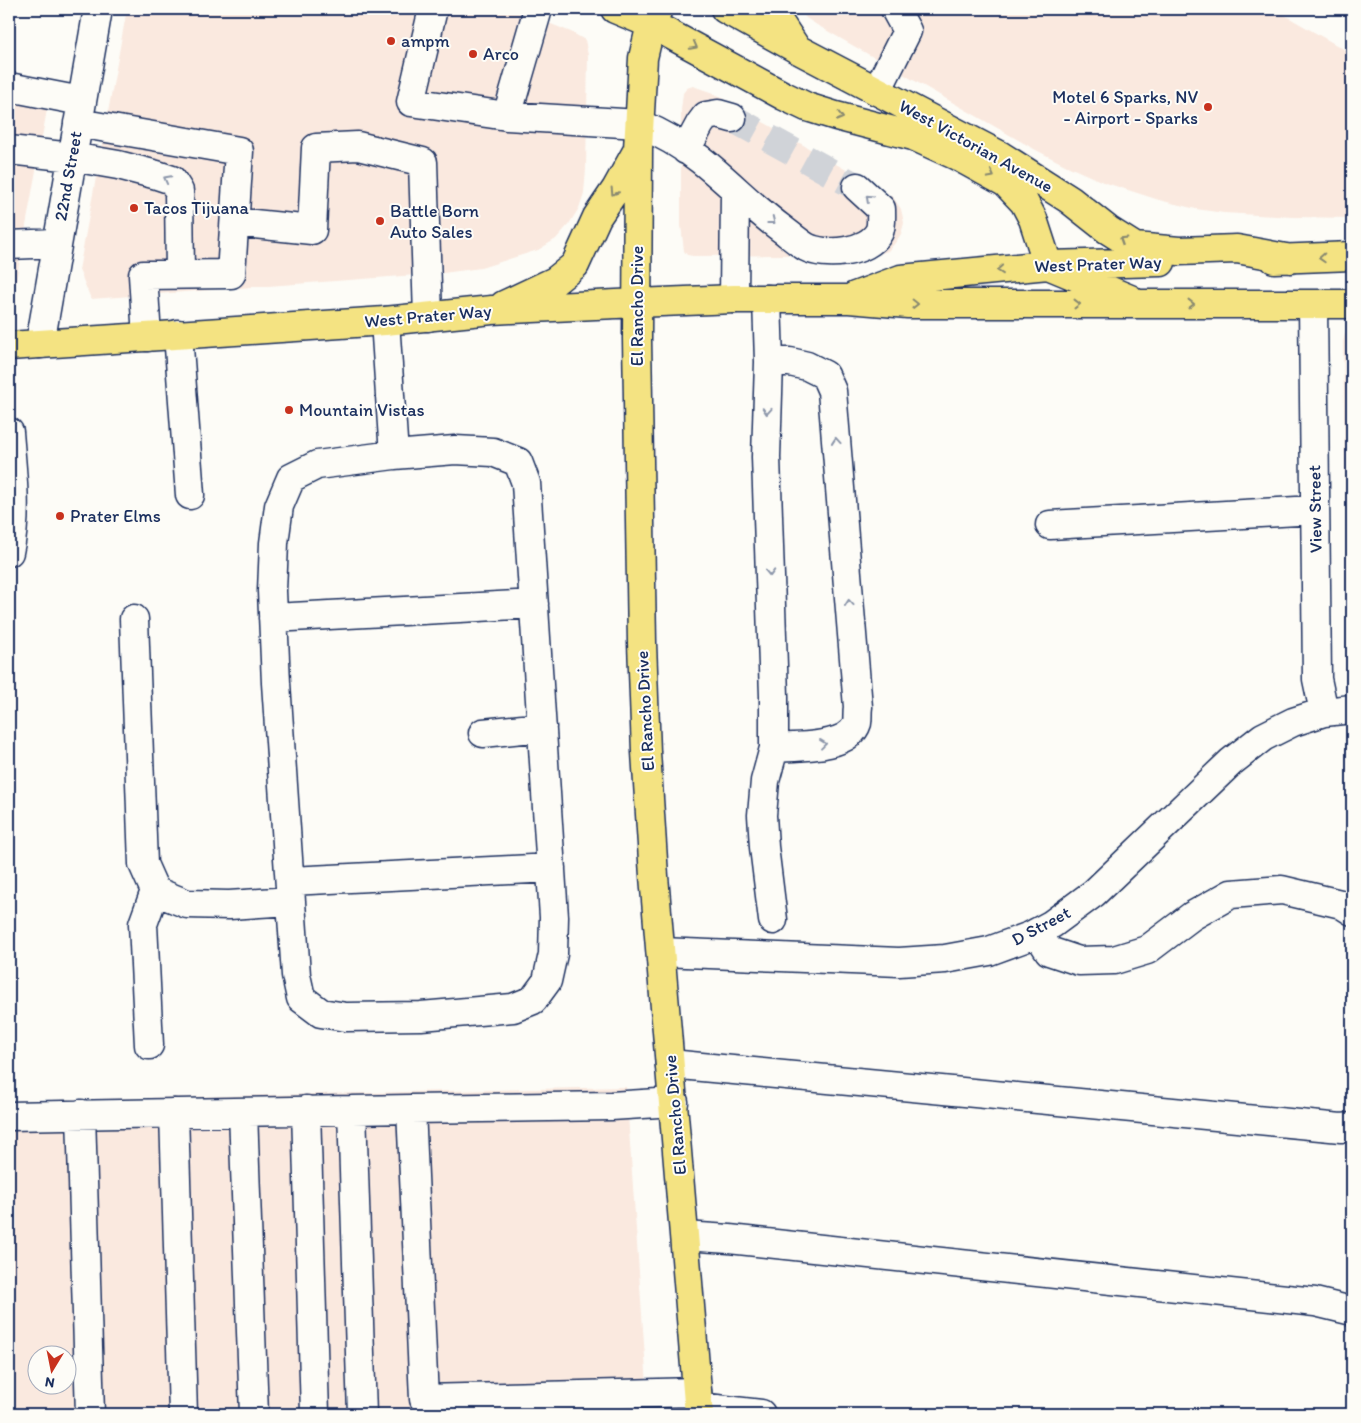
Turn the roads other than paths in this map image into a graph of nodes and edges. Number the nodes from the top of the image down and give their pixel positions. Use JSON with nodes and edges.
{"nodes":[{"id":1,"x":98,"y":9,"type":"edge"},
{"id":2,"x":433,"y":9,"type":"edge"},
{"id":3,"x":538,"y":9,"type":"edge"},
{"id":4,"x":615,"y":9,"type":"edge"},
{"id":5,"x":725,"y":9,"type":"edge"},
{"id":6,"x":775,"y":9,"type":"edge"},
{"id":7,"x":895,"y":9,"type":"edge"},
{"id":8,"x":654,"y":16,"type":"edge"},
{"id":9,"x":797,"y":49,"type":"junction"},
{"id":10,"x":9,"y":87,"type":"edge"},
{"id":11,"x":877,"y":91,"type":"junction"},
{"id":12,"x":80,"y":112,"type":"junction"},
{"id":13,"x":507,"y":116,"type":"junction"},
{"id":14,"x":732,"y":118,"type":"tunnel mouth"},
{"id":15,"x":638,"y":136,"type":"junction"},
{"id":16,"x":9,"y":150,"type":"edge"},
{"id":17,"x":686,"y":150,"type":"junction"},
{"id":18,"x":72,"y":157,"type":"junction"},
{"id":19,"x":857,"y":186,"type":"tunnel mouth"},
{"id":20,"x":735,"y":190,"type":"junction"},
{"id":21,"x":235,"y":222,"type":"junction"},
{"id":22,"x":57,"y":243,"type":"junction"},
{"id":23,"x":9,"y":245,"type":"edge"},
{"id":24,"x":1352,"y":256,"type":"edge"},
{"id":25,"x":1291,"y":259,"type":"junction"},
{"id":26,"x":1048,"y":265,"type":"junction"},
{"id":27,"x":180,"y":274,"type":"junction"},
{"id":28,"x":734,"y":299,"type":"junction"},
{"id":29,"x":767,"y":299,"type":"junction"},
{"id":30,"x":849,"y":299,"type":"junction"},
{"id":31,"x":637,"y":303,"type":"junction"},
{"id":32,"x":1142,"y":304,"type":"junction"},
{"id":33,"x":1352,"y":304,"type":"edge"},
{"id":34,"x":1313,"y":305,"type":"junction"},
{"id":35,"x":492,"y":310,"type":"junction"},
{"id":36,"x":428,"y":317,"type":"junction"},
{"id":37,"x":384,"y":321,"type":"junction"},
{"id":38,"x":178,"y":334,"type":"junction"},
{"id":39,"x":147,"y":337,"type":"junction"},
{"id":40,"x":40,"y":344,"type":"junction"},
{"id":41,"x":9,"y":346,"type":"edge"},
{"id":42,"x":769,"y":362,"type":"junction"},
{"id":43,"x":9,"y":432,"type":"edge"},
{"id":44,"x":394,"y":455,"type":"junction"},
{"id":45,"x":190,"y":495,"type":"dead end"},
{"id":46,"x":1315,"y":510,"type":"junction"},
{"id":47,"x":1050,"y":525,"type":"dead end"},
{"id":48,"x":9,"y":552,"type":"edge"},
{"id":49,"x":534,"y":604,"type":"junction"},
{"id":50,"x":273,"y":618,"type":"junction"},
{"id":51,"x":134,"y":619,"type":"dead end"},
{"id":52,"x":1352,"y":709,"type":"edge"},
{"id":53,"x":1324,"y":712,"type":"junction"},
{"id":54,"x":542,"y":727,"type":"junction"},
{"id":55,"x":483,"y":733,"type":"dead end"},
{"id":56,"x":774,"y":748,"type":"junction"},
{"id":57,"x":550,"y":868,"type":"junction"},
{"id":58,"x":156,"y":891,"type":"junction"},
{"id":59,"x":290,"y":891,"type":"junction"},
{"id":60,"x":1352,"y":911,"type":"edge"},
{"id":61,"x":773,"y":920,"type":"dead end"},
{"id":62,"x":1037,"y":932,"type":"junction"},
{"id":63,"x":661,"y":952,"type":"junction"},
{"id":64,"x":150,"y":1045,"type":"dead end"},
{"id":65,"x":670,"y":1064,"type":"junction"},
{"id":66,"x":674,"y":1102,"type":"junction"},
{"id":67,"x":411,"y":1109,"type":"junction"},
{"id":68,"x":306,"y":1110,"type":"junction"},
{"id":69,"x":352,"y":1110,"type":"junction"},
{"id":70,"x":243,"y":1112,"type":"junction"},
{"id":71,"x":174,"y":1113,"type":"junction"},
{"id":72,"x":81,"y":1114,"type":"junction"},
{"id":73,"x":9,"y":1116,"type":"edge"},
{"id":74,"x":1352,"y":1127,"type":"edge"},
{"id":75,"x":685,"y":1236,"type":"junction"},
{"id":76,"x":1352,"y":1311,"type":"edge"},
{"id":77,"x":699,"y":1405,"type":"edge"},
{"id":78,"x":424,"y":1407,"type":"edge"},
{"id":79,"x":90,"y":1414,"type":"edge"},
{"id":80,"x":183,"y":1414,"type":"edge"},
{"id":81,"x":254,"y":1414,"type":"edge"},
{"id":82,"x":315,"y":1414,"type":"edge"},
{"id":83,"x":362,"y":1414,"type":"edge"},
{"id":84,"x":761,"y":1414,"type":"edge"}],
"edges":[{"from":1,"to":12,"type":"street","name":"22nd Street"},
{"from":2,"to":13,"type":"street"},
{"from":3,"to":13,"type":"street"},
{"from":4,"to":8,"type":"main road","name":"West Victorian Avenue"},
{"from":5,"to":9,"type":"main road","name":"West Victorian Avenue"},
{"from":6,"to":9,"type":"main road"},
{"from":7,"to":11,"type":"street"},
{"from":8,"to":15,"type":"main road","name":"El Rancho Drive"},
{"from":8,"to":26,"type":"main road","name":"West Victorian Avenue","one_way":true},
{"from":9,"to":11,"type":"main road","name":"West Victorian Avenue"},
{"from":10,"to":12,"type":"street"},
{"from":25,"to":11,"type":"main road","name":"West Victorian Avenue","one_way":true},
{"from":12,"to":18,"type":"street","name":"22nd Street"},
{"from":12,"to":21,"type":"street"},
{"from":13,"to":15,"type":"street"},
{"from":14,"to":17,"type":"street"},
{"from":15,"to":17,"type":"street"},
{"from":15,"to":31,"type":"main road","name":"El Rancho Drive"},
{"from":15,"to":35,"type":"main road","one_way":true},
{"from":16,"to":18,"type":"street"},
{"from":17,"to":20,"type":"street"},
{"from":18,"to":22,"type":"street","name":"22nd Street"},
{"from":27,"to":18,"type":"street","one_way":true},
{"from":20,"to":19,"type":"street","one_way":true},
{"from":20,"to":28,"type":"street"},
{"from":21,"to":27,"type":"street"},
{"from":21,"to":36,"type":"street"},
{"from":22,"to":23,"type":"street"},
{"from":22,"to":40,"type":"street","name":"22nd Street"},
{"from":24,"to":25,"type":"main road","name":"West Prater Way","one_way":true},
{"from":25,"to":26,"type":"main road","name":"West Prater Way"},
{"from":26,"to":30,"type":"main road","name":"West Prater Way","one_way":true},
{"from":26,"to":32,"type":"main road"},
{"from":27,"to":39,"type":"street"},
{"from":28,"to":29,"type":"main road","name":"West Prater Way"},
{"from":28,"to":31,"type":"main road","name":"West Prater Way"},
{"from":29,"to":30,"type":"main road","name":"West Prater Way"},
{"from":29,"to":42,"type":"street"},
{"from":30,"to":32,"type":"main road","name":"West Prater Way","one_way":true},
{"from":31,"to":35,"type":"main road","name":"West Prater Way"},
{"from":31,"to":63,"type":"main road","name":"El Rancho Drive"},
{"from":32,"to":34,"type":"main road","name":"West Prater Way","one_way":true},
{"from":33,"to":34,"type":"main road","name":"West Prater Way"},
{"from":34,"to":46,"type":"street","name":"View Street"},
{"from":35,"to":36,"type":"main road","name":"West Prater Way"},
{"from":36,"to":37,"type":"main road","name":"West Prater Way"},
{"from":37,"to":38,"type":"main road","name":"West Prater Way"},
{"from":37,"to":44,"type":"street"},
{"from":38,"to":39,"type":"main road","name":"West Prater Way"},
{"from":38,"to":45,"type":"street"},
{"from":39,"to":40,"type":"main road","name":"West Prater Way"},
{"from":40,"to":41,"type":"main road","name":"West Prater Way"},
{"from":42,"to":56,"type":"street","one_way":true},
{"from":56,"to":42,"type":"street","one_way":true},
{"from":43,"to":48,"type":"street"},
{"from":44,"to":49,"type":"street"},
{"from":44,"to":50,"type":"street"},
{"from":46,"to":47,"type":"street"},
{"from":46,"to":53,"type":"street","name":"View Street"},
{"from":49,"to":50,"type":"street"},
{"from":49,"to":54,"type":"street"},
{"from":50,"to":59,"type":"street"},
{"from":51,"to":58,"type":"street"},
{"from":52,"to":53,"type":"street","name":"D Street"},
{"from":53,"to":62,"type":"street","name":"D Street"},
{"from":54,"to":55,"type":"street"},
{"from":54,"to":57,"type":"street"},
{"from":56,"to":61,"type":"street"},
{"from":57,"to":59,"type":"street"},
{"from":57,"to":59,"type":"street"},
{"from":58,"to":59,"type":"street"},
{"from":58,"to":64,"type":"street"},
{"from":60,"to":62,"type":"street"},
{"from":62,"to":63,"type":"street","name":"D Street"},
{"from":63,"to":65,"type":"main road","name":"El Rancho Drive"},
{"from":65,"to":66,"type":"main road","name":"El Rancho Drive"},
{"from":65,"to":74,"type":"street"},
{"from":66,"to":67,"type":"street"},
{"from":66,"to":75,"type":"main road","name":"El Rancho Drive"},
{"from":67,"to":69,"type":"street"},
{"from":67,"to":78,"type":"street"},
{"from":68,"to":69,"type":"street"},
{"from":68,"to":70,"type":"street"},
{"from":68,"to":82,"type":"street"},
{"from":69,"to":83,"type":"street"},
{"from":70,"to":71,"type":"street"},
{"from":70,"to":81,"type":"street"},
{"from":71,"to":72,"type":"street"},
{"from":71,"to":80,"type":"street"},
{"from":72,"to":73,"type":"street"},
{"from":72,"to":79,"type":"street"},
{"from":75,"to":76,"type":"street"},
{"from":75,"to":77,"type":"main road","name":"El Rancho Drive"},
{"from":77,"to":78,"type":"street"},
{"from":77,"to":84,"type":"street"}]}
